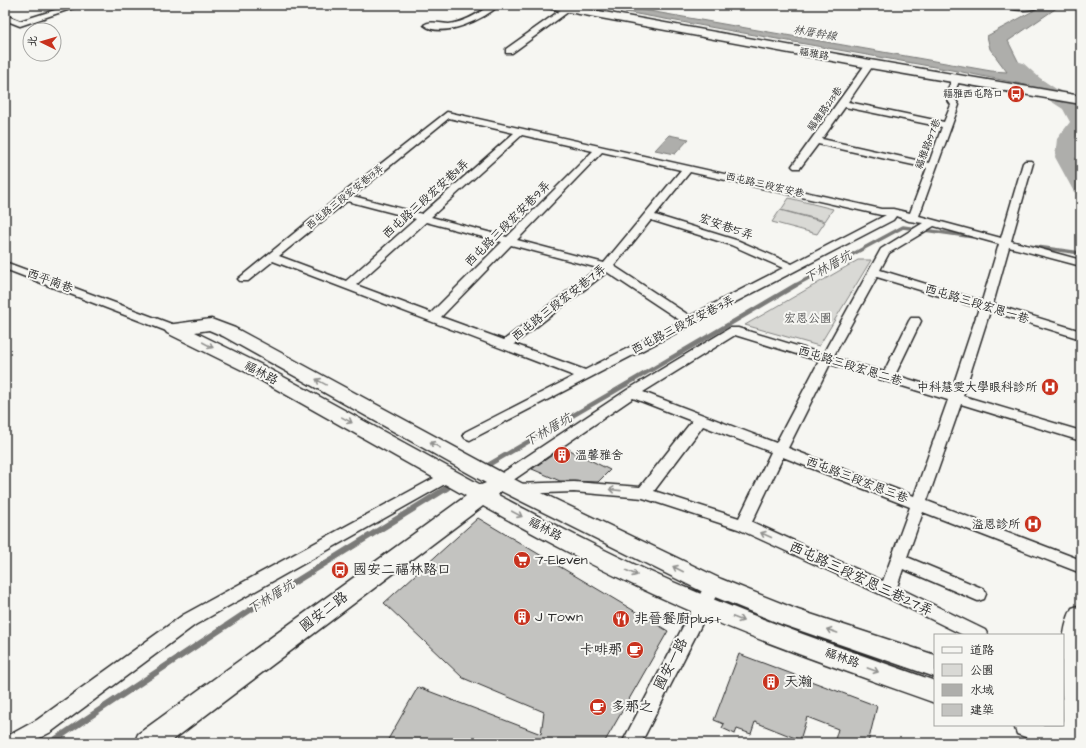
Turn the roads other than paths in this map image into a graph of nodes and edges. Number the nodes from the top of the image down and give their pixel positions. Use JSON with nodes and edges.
{"nodes":[{"id":1,"x":78,"y":5,"type":"edge"},
{"id":2,"x":495,"y":5,"type":"edge"},
{"id":3,"x":547,"y":5,"type":"edge"},
{"id":4,"x":1008,"y":5,"type":"edge"},
{"id":5,"x":1016,"y":5,"type":"edge"},
{"id":6,"x":1036,"y":6,"type":"edge"},
{"id":7,"x":568,"y":9,"type":"junction"},
{"id":8,"x":5,"y":17,"type":"edge"},
{"id":9,"x":16,"y":23,"type":"junction"},
{"id":10,"x":428,"y":25,"type":"dead end"},
{"id":11,"x":5,"y":27,"type":"edge"},
{"id":12,"x":509,"y":51,"type":"dead end"},
{"id":13,"x":870,"y":64,"type":"junction"},
{"id":14,"x":956,"y":79,"type":"junction"},
{"id":15,"x":1077,"y":99,"type":"edge"},
{"id":16,"x":843,"y":104,"type":"junction"},
{"id":17,"x":447,"y":115,"type":"joint"},
{"id":18,"x":947,"y":125,"type":"junction"},
{"id":19,"x":521,"y":131,"type":"junction"},
{"id":20,"x":816,"y":141,"type":"junction"},
{"id":21,"x":601,"y":148,"type":"junction"},
{"id":22,"x":1028,"y":163,"type":"dead end"},
{"id":23,"x":797,"y":166,"type":"dead end"},
{"id":24,"x":931,"y":166,"type":"junction"},
{"id":25,"x":688,"y":168,"type":"junction"},
{"id":26,"x":345,"y":197,"type":"junction"},
{"id":27,"x":893,"y":212,"type":"junction"},
{"id":28,"x":649,"y":216,"type":"junction"},
{"id":29,"x":423,"y":218,"type":"junction"},
{"id":30,"x":913,"y":219,"type":"junction"},
{"id":31,"x":930,"y":224,"type":"junction"},
{"id":32,"x":509,"y":241,"type":"junction"},
{"id":33,"x":1006,"y":242,"type":"junction"},
{"id":34,"x":272,"y":257,"type":"junction"},
{"id":35,"x":1081,"y":263,"type":"edge"},
{"id":36,"x":5,"y":264,"type":"edge"},
{"id":37,"x":607,"y":268,"type":"junction"},
{"id":38,"x":792,"y":268,"type":"junction"},
{"id":39,"x":874,"y":272,"type":"junction"},
{"id":40,"x":244,"y":279,"type":"dead end"},
{"id":41,"x":348,"y":286,"type":"junction"},
{"id":42,"x":96,"y":298,"type":"joint"},
{"id":43,"x":985,"y":306,"type":"junction"},
{"id":44,"x":433,"y":318,"type":"junction"},
{"id":45,"x":690,"y":321,"type":"junction"},
{"id":46,"x":914,"y":321,"type":"dead end"},
{"id":47,"x":173,"y":329,"type":"joint"},
{"id":48,"x":1081,"y":335,"type":"edge"},
{"id":49,"x":505,"y":345,"type":"junction"},
{"id":50,"x":826,"y":359,"type":"junction"},
{"id":51,"x":585,"y":376,"type":"junction"},
{"id":52,"x":888,"y":377,"type":"junction"},
{"id":53,"x":632,"y":393,"type":"junction"},
{"id":54,"x":956,"y":398,"type":"junction"},
{"id":55,"x":700,"y":420,"type":"junction"},
{"id":56,"x":470,"y":435,"type":"dead end"},
{"id":57,"x":1081,"y":436,"type":"edge"},
{"id":58,"x":779,"y":451,"type":"junction"},
{"id":59,"x":477,"y":480,"type":"junction"},
{"id":60,"x":644,"y":493,"type":"junction"},
{"id":61,"x":917,"y":503,"type":"junction"},
{"id":62,"x":743,"y":525,"type":"junction"},
{"id":63,"x":898,"y":560,"type":"junction"},
{"id":64,"x":1081,"y":567,"type":"edge"},
{"id":65,"x":888,"y":590,"type":"junction"},
{"id":66,"x":978,"y":594,"type":"dead end"},
{"id":67,"x":707,"y":595,"type":"junction"},
{"id":68,"x":1081,"y":615,"type":"edge"},
{"id":69,"x":977,"y":634,"type":"edge"},
{"id":70,"x":934,"y":666,"type":"edge"},
{"id":71,"x":1066,"y":678,"type":"edge"},
{"id":72,"x":934,"y":692,"type":"edge"},
{"id":73,"x":1071,"y":711,"type":"edge"},
{"id":74,"x":1029,"y":726,"type":"edge"},
{"id":75,"x":1067,"y":742,"type":"edge"},
{"id":76,"x":13,"y":743,"type":"edge"},
{"id":77,"x":148,"y":743,"type":"edge"},
{"id":78,"x":631,"y":743,"type":"edge"}],
"edges":[{"from":1,"to":9,"type":"street"},
{"from":2,"to":10,"type":"street"},
{"from":3,"to":7,"type":"street","name":"福雅路"},
{"from":4,"to":6,"type":"street"},
{"from":5,"to":6,"type":"street"},
{"from":7,"to":12,"type":"street"},
{"from":7,"to":13,"type":"street","name":"福雅路"},
{"from":8,"to":9,"type":"street"},
{"from":9,"to":11,"type":"street"},
{"from":13,"to":14,"type":"street","name":"福雅路"},
{"from":13,"to":16,"type":"street","name":"福雅路213巷"},
{"from":14,"to":15,"type":"street","name":"福雅路"},
{"from":14,"to":18,"type":"street","name":"福雅路197巷"},
{"from":16,"to":18,"type":"street"},
{"from":16,"to":20,"type":"street","name":"福雅路213巷"},
{"from":17,"to":19,"type":"street","name":"西屯路三段宏安巷"},
{"from":17,"to":26,"type":"street","name":"西屯路三段宏安巷13弄"},
{"from":18,"to":24,"type":"street","name":"福雅路197巷"},
{"from":19,"to":21,"type":"street","name":"西屯路三段宏安巷"},
{"from":19,"to":29,"type":"street","name":"西屯路三段宏安巷11弄"},
{"from":20,"to":23,"type":"street","name":"福雅路213巷"},
{"from":20,"to":24,"type":"street"},
{"from":21,"to":25,"type":"street","name":"西屯路三段宏安巷"},
{"from":21,"to":32,"type":"street","name":"西屯路三段宏安巷9弄"},
{"from":22,"to":33,"type":"street"},
{"from":24,"to":30,"type":"street","name":"福雅路197巷"},
{"from":25,"to":27,"type":"street","name":"西屯路三段宏安巷"},
{"from":25,"to":28,"type":"street","name":"西屯路三段宏安巷7弄"},
{"from":26,"to":29,"type":"street"},
{"from":26,"to":34,"type":"street","name":"西屯路三段宏安巷13弄"},
{"from":27,"to":30,"type":"street","name":"西屯路三段宏安巷"},
{"from":27,"to":38,"type":"street","name":"西屯路三段宏安巷3弄"},
{"from":28,"to":37,"type":"street","name":"西屯路三段宏安巷7弄"},
{"from":28,"to":38,"type":"street","name":"宏安巷5弄"},
{"from":29,"to":32,"type":"street"},
{"from":29,"to":41,"type":"street","name":"西屯路三段宏安巷11弄"},
{"from":30,"to":31,"type":"street","name":"西屯路三段宏安巷"},
{"from":31,"to":33,"type":"street","name":"西屯路三段宏安巷"},
{"from":31,"to":39,"type":"street"},
{"from":32,"to":37,"type":"street"},
{"from":32,"to":44,"type":"street","name":"西屯路三段宏安巷9弄"},
{"from":33,"to":35,"type":"street","name":"西屯路三段宏安巷"},
{"from":33,"to":43,"type":"street"},
{"from":34,"to":40,"type":"street","name":"西屯路三段宏安巷13弄"},
{"from":34,"to":41,"type":"street"},
{"from":36,"to":42,"type":"street","name":"西平南巷"},
{"from":37,"to":45,"type":"street"},
{"from":37,"to":49,"type":"street","name":"西屯路三段宏安巷7弄"},
{"from":38,"to":45,"type":"street","name":"西屯路三段宏安巷3弄"},
{"from":39,"to":43,"type":"street","name":"西屯路三段宏恩一巷"},
{"from":39,"to":50,"type":"street"},
{"from":41,"to":44,"type":"street"},
{"from":42,"to":47,"type":"street","name":"福林路"},
{"from":43,"to":48,"type":"street","name":"西屯路三段宏恩一巷"},
{"from":43,"to":54,"type":"street"},
{"from":44,"to":49,"type":"street"},
{"from":45,"to":51,"type":"street","name":"西屯路三段宏安巷3弄"},
{"from":46,"to":52,"type":"street"},
{"from":47,"to":59,"type":"street","name":"福林路"},
{"from":49,"to":51,"type":"street"},
{"from":50,"to":52,"type":"street","name":"西屯路三段宏恩二巷"},
{"from":50,"to":53,"type":"street","name":"西屯路三段宏恩二巷"},
{"from":50,"to":58,"type":"street"},
{"from":51,"to":56,"type":"street","name":"西屯路三段宏安巷3弄"},
{"from":52,"to":54,"type":"street","name":"西屯路三段宏恩二巷"},
{"from":53,"to":55,"type":"street","name":"西屯路三段宏恩三巷"},
{"from":53,"to":59,"type":"street"},
{"from":54,"to":57,"type":"street","name":"西屯路三段宏恩二巷"},
{"from":54,"to":61,"type":"street"},
{"from":55,"to":58,"type":"street","name":"西屯路三段宏恩三巷"},
{"from":55,"to":60,"type":"street"},
{"from":58,"to":61,"type":"street","name":"西屯路三段宏恩三巷"},
{"from":58,"to":62,"type":"street"},
{"from":60,"to":59,"type":"street","name":"西屯路三段宏恩三巷27弄","one_way":true},
{"from":67,"to":59,"type":"street","name":"福林路","one_way":true},
{"from":59,"to":67,"type":"street","name":"福林路","one_way":true},
{"from":59,"to":76,"type":"street"},
{"from":59,"to":77,"type":"street","name":"國安二路"},
{"from":60,"to":62,"type":"street","name":"西屯路三段宏恩三巷27弄"},
{"from":61,"to":63,"type":"street"},
{"from":61,"to":64,"type":"street","name":"西屯路三段宏恩三巷"},
{"from":65,"to":62,"type":"street","name":"西屯路三段宏恩三巷27弄","one_way":true},
{"from":63,"to":65,"type":"street"},
{"from":63,"to":66,"type":"street"},
{"from":65,"to":69,"type":"street","name":"西屯路三段宏恩三巷27弄"},
{"from":70,"to":67,"type":"street","name":"福林路","one_way":true},
{"from":67,"to":72,"type":"street","name":"福林路","one_way":true},
{"from":67,"to":78,"type":"street","name":"國安一路"},
{"from":68,"to":71,"type":"street"},
{"from":71,"to":73,"type":"street"},
{"from":73,"to":75,"type":"street"},
{"from":74,"to":75,"type":"street"}]}
